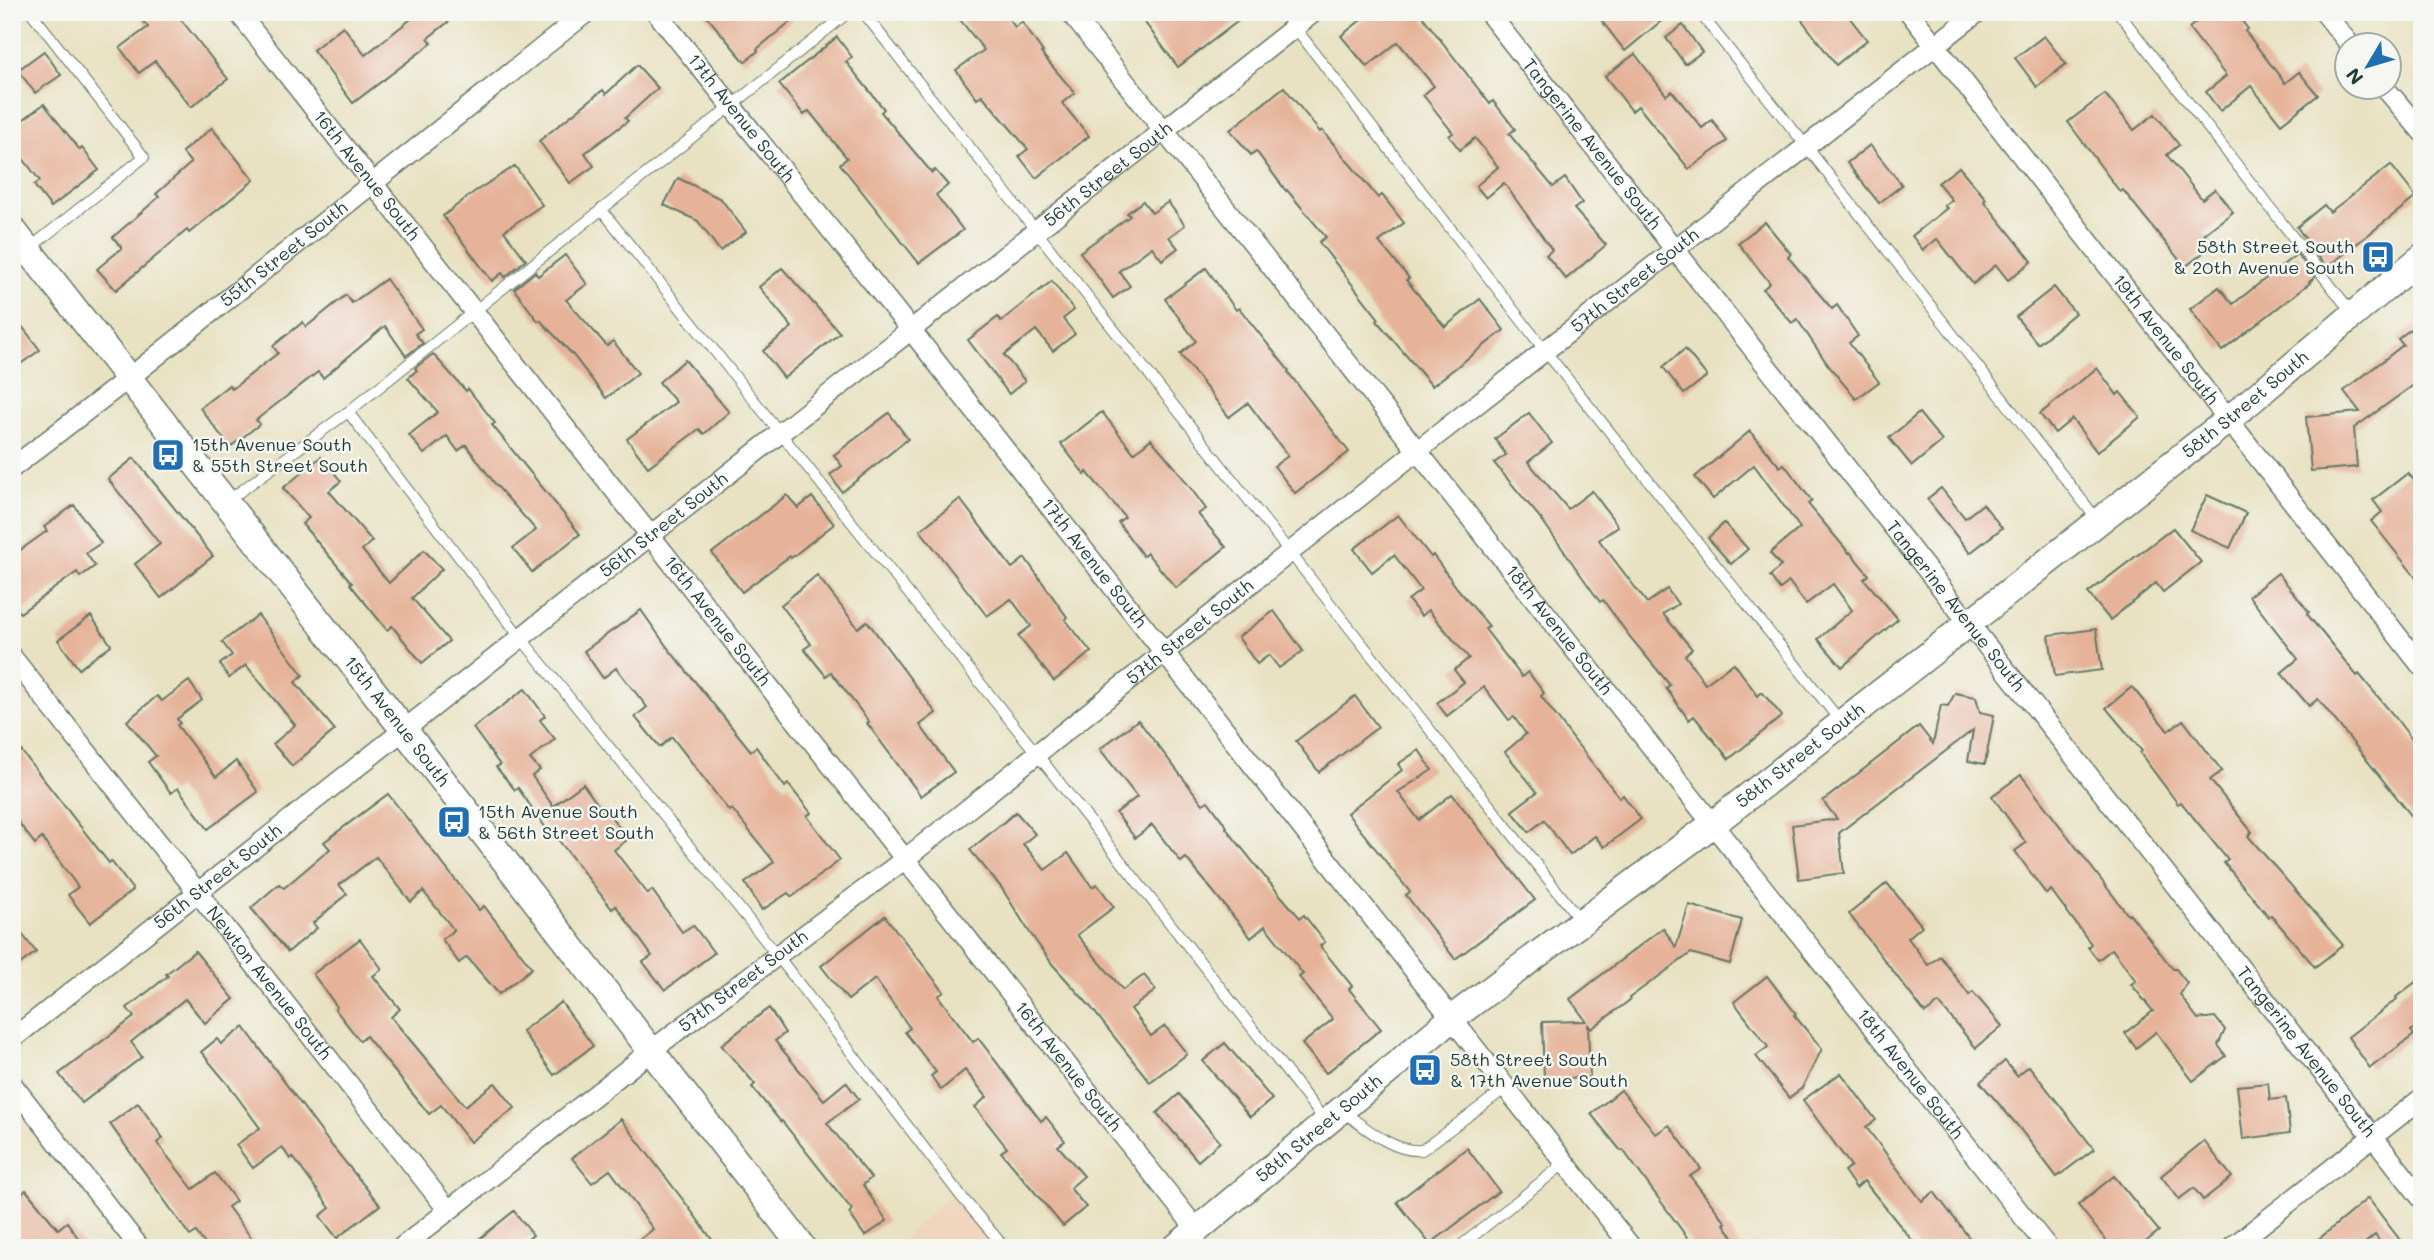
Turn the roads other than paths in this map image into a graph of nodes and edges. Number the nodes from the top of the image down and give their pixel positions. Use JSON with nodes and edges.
{"nodes":[{"id":1,"x":31,"y":12,"type":"edge"},
{"id":2,"x":238,"y":12,"type":"edge"},
{"id":3,"x":587,"y":12,"type":"edge"},
{"id":4,"x":656,"y":12,"type":"edge"},
{"id":5,"x":849,"y":12,"type":"edge"},
{"id":6,"x":863,"y":12,"type":"edge"},
{"id":7,"x":1070,"y":12,"type":"edge"},
{"id":8,"x":1314,"y":12,"type":"edge"},
{"id":9,"x":1488,"y":12,"type":"edge"},
{"id":10,"x":1699,"y":12,"type":"edge"},
{"id":11,"x":1909,"y":12,"type":"edge"},
{"id":12,"x":1978,"y":12,"type":"edge"},
{"id":13,"x":2118,"y":12,"type":"edge"},
{"id":14,"x":2324,"y":12,"type":"edge"},
{"id":15,"x":1289,"y":20,"type":"edge"},
{"id":16,"x":2340,"y":32,"type":"edge"},
{"id":17,"x":1935,"y":46,"type":"junction"},
{"id":18,"x":2397,"y":102,"type":"edge"},
{"id":19,"x":731,"y":106,"type":"junction"},
{"id":20,"x":1164,"y":131,"type":"junction"},
{"id":21,"x":2422,"y":132,"type":"edge"},
{"id":22,"x":1807,"y":147,"type":"junction"},
{"id":23,"x":372,"y":183,"type":"junction"},
{"id":24,"x":601,"y":209,"type":"junction"},
{"id":25,"x":1037,"y":231,"type":"junction"},
{"id":26,"x":20,"y":239,"type":"edge"},
{"id":27,"x":1675,"y":250,"type":"junction"},
{"id":28,"x":2422,"y":257,"type":"edge"},
{"id":29,"x":473,"y":310,"type":"junction"},
{"id":30,"x":2353,"y":315,"type":"junction"},
{"id":31,"x":911,"y":330,"type":"junction"},
{"id":32,"x":1546,"y":352,"type":"junction"},
{"id":33,"x":129,"y":378,"type":"junction"},
{"id":34,"x":348,"y":412,"type":"junction"},
{"id":35,"x":2228,"y":420,"type":"junction"},
{"id":36,"x":779,"y":434,"type":"junction"},
{"id":37,"x":1418,"y":451,"type":"junction"},
{"id":38,"x":12,"y":468,"type":"edge"},
{"id":39,"x":226,"y":502,"type":"junction"},
{"id":40,"x":2099,"y":521,"type":"junction"},
{"id":41,"x":650,"y":536,"type":"junction"},
{"id":42,"x":1290,"y":553,"type":"junction"},
{"id":43,"x":1968,"y":623,"type":"junction"},
{"id":44,"x":521,"y":638,"type":"junction"},
{"id":45,"x":1164,"y":653,"type":"junction"},
{"id":46,"x":12,"y":657,"type":"edge"},
{"id":47,"x":2422,"y":667,"type":"edge"},
{"id":48,"x":1842,"y":723,"type":"junction"},
{"id":49,"x":404,"y":730,"type":"junction"},
{"id":50,"x":1037,"y":754,"type":"junction"},
{"id":51,"x":1713,"y":824,"type":"junction"},
{"id":52,"x":905,"y":859,"type":"junction"},
{"id":53,"x":197,"y":893,"type":"junction"},
{"id":54,"x":1582,"y":922,"type":"junction"},
{"id":55,"x":777,"y":955,"type":"junction"},
{"id":56,"x":1451,"y":1019,"type":"junction"},
{"id":57,"x":12,"y":1039,"type":"edge"},
{"id":58,"x":652,"y":1050,"type":"junction"},
{"id":59,"x":12,"y":1084,"type":"edge"},
{"id":60,"x":1506,"y":1088,"type":"junction"},
{"id":61,"x":2422,"y":1098,"type":"edge"},
{"id":62,"x":1334,"y":1116,"type":"junction"},
{"id":63,"x":2372,"y":1137,"type":"junction"},
{"id":64,"x":1565,"y":1163,"type":"junction"},
{"id":65,"x":2422,"y":1199,"type":"edge"},
{"id":66,"x":448,"y":1210,"type":"junction"},
{"id":67,"x":1197,"y":1230,"type":"junction"},
{"id":68,"x":140,"y":1248,"type":"edge"},
{"id":69,"x":401,"y":1248,"type":"edge"},
{"id":70,"x":803,"y":1248,"type":"edge"},
{"id":71,"x":1004,"y":1248,"type":"edge"},
{"id":72,"x":1175,"y":1248,"type":"edge"},
{"id":73,"x":1458,"y":1248,"type":"edge"},
{"id":74,"x":1632,"y":1248,"type":"edge"},
{"id":75,"x":2048,"y":1248,"type":"edge"},
{"id":76,"x":2231,"y":1248,"type":"edge"}],
"edges":[{"from":1,"to":26,"type":"lane"},
{"from":2,"to":23,"type":"street","name":"16th Avenue South"},
{"from":3,"to":23,"type":"street","name":"55th Street South"},
{"from":4,"to":19,"type":"street","name":"17th Avenue South"},
{"from":5,"to":19,"type":"lane"},
{"from":6,"to":25,"type":"lane"},
{"from":7,"to":20,"type":"street","name":"18th Avenue South"},
{"from":8,"to":15,"type":"street","name":"56th Street South"},
{"from":9,"to":27,"type":"street","name":"Tangerine Avenue South"},
{"from":10,"to":22,"type":"lane"},
{"from":11,"to":17,"type":"street","name":"19th Avenue South"},
{"from":12,"to":17,"type":"street","name":"57th Street South"},
{"from":13,"to":30,"type":"lane"},
{"from":14,"to":16,"type":"street"},
{"from":15,"to":20,"type":"street","name":"56th Street South"},
{"from":15,"to":32,"type":"lane"},
{"from":17,"to":22,"type":"street","name":"57th Street South"},
{"from":17,"to":35,"type":"street","name":"19th Avenue South"},
{"from":18,"to":21,"type":"street"},
{"from":19,"to":24,"type":"lane"},
{"from":19,"to":31,"type":"street","name":"17th Avenue South"},
{"from":20,"to":25,"type":"street","name":"56th Street South"},
{"from":20,"to":37,"type":"street","name":"18th Avenue South"},
{"from":22,"to":27,"type":"street","name":"57th Street South"},
{"from":22,"to":40,"type":"lane"},
{"from":23,"to":29,"type":"street","name":"16th Avenue South"},
{"from":23,"to":33,"type":"street","name":"55th Street South"},
{"from":24,"to":29,"type":"lane"},
{"from":24,"to":36,"type":"lane"},
{"from":25,"to":31,"type":"street","name":"56th Street South"},
{"from":25,"to":42,"type":"lane"},
{"from":26,"to":33,"type":"street","name":"15th Avenue South"},
{"from":27,"to":32,"type":"street","name":"57th Street South"},
{"from":27,"to":43,"type":"street","name":"Tangerine Avenue South"},
{"from":28,"to":30,"type":"street","name":"58th Street South"},
{"from":29,"to":34,"type":"lane"},
{"from":29,"to":41,"type":"street","name":"16th Avenue South"},
{"from":30,"to":35,"type":"street","name":"58th Street South"},
{"from":31,"to":36,"type":"street","name":"56th Street South"},
{"from":31,"to":45,"type":"street","name":"17th Avenue South"},
{"from":32,"to":37,"type":"street","name":"57th Street South"},
{"from":32,"to":48,"type":"lane"},
{"from":33,"to":38,"type":"street","name":"55th Street South"},
{"from":33,"to":39,"type":"street","name":"15th Avenue South"},
{"from":34,"to":39,"type":"lane"},
{"from":34,"to":44,"type":"lane"},
{"from":35,"to":40,"type":"street","name":"58th Street South"},
{"from":35,"to":47,"type":"street","name":"19th Avenue South"},
{"from":36,"to":41,"type":"street","name":"56th Street South"},
{"from":36,"to":50,"type":"lane"},
{"from":37,"to":42,"type":"street","name":"57th Street South"},
{"from":37,"to":51,"type":"street","name":"18th Avenue South"},
{"from":39,"to":49,"type":"street","name":"15th Avenue South"},
{"from":40,"to":43,"type":"street","name":"58th Street South"},
{"from":41,"to":44,"type":"street","name":"56th Street South"},
{"from":41,"to":52,"type":"street","name":"16th Avenue South"},
{"from":42,"to":45,"type":"street","name":"57th Street South"},
{"from":42,"to":54,"type":"lane"},
{"from":43,"to":48,"type":"street","name":"58th Street South"},
{"from":43,"to":63,"type":"street","name":"Tangerine Avenue South"},
{"from":44,"to":49,"type":"street","name":"56th Street South"},
{"from":44,"to":55,"type":"lane"},
{"from":45,"to":50,"type":"street","name":"57th Street South"},
{"from":45,"to":56,"type":"street","name":"17th Avenue South"},
{"from":46,"to":53,"type":"street","name":"Newton Avenue South"},
{"from":48,"to":51,"type":"street","name":"58th Street South"},
{"from":49,"to":53,"type":"street","name":"56th Street South"},
{"from":49,"to":58,"type":"street","name":"15th Avenue South"},
{"from":50,"to":52,"type":"street","name":"57th Street South"},
{"from":50,"to":62,"type":"lane"},
{"from":51,"to":54,"type":"street","name":"58th Street South"},
{"from":51,"to":75,"type":"street","name":"18th Avenue South"},
{"from":52,"to":55,"type":"street","name":"57th Street South"},
{"from":52,"to":67,"type":"street","name":"16th Avenue South"},
{"from":53,"to":57,"type":"street","name":"56th Street South"},
{"from":53,"to":66,"type":"street","name":"Newton Avenue South"},
{"from":54,"to":56,"type":"street","name":"58th Street South"},
{"from":55,"to":58,"type":"street","name":"57th Street South"},
{"from":55,"to":71,"type":"lane"},
{"from":56,"to":60,"type":"street","name":"17th Avenue South"},
{"from":56,"to":62,"type":"street","name":"58th Street South"},
{"from":58,"to":66,"type":"street","name":"57th Street South"},
{"from":58,"to":70,"type":"street","name":"15th Avenue South"},
{"from":59,"to":68,"type":"street"},
{"from":60,"to":62,"type":"lane"},
{"from":60,"to":64,"type":"street","name":"17th Avenue South"},
{"from":61,"to":63,"type":"street"},
{"from":62,"to":67,"type":"street","name":"58th Street South"},
{"from":63,"to":65,"type":"street","name":"Tangerine Avenue South"},
{"from":63,"to":76,"type":"street"},
{"from":64,"to":73,"type":"lane"},
{"from":64,"to":74,"type":"street","name":"17th Avenue South"},
{"from":66,"to":69,"type":"street","name":"57th Street South"},
{"from":67,"to":72,"type":"street","name":"58th Street South"}]}
